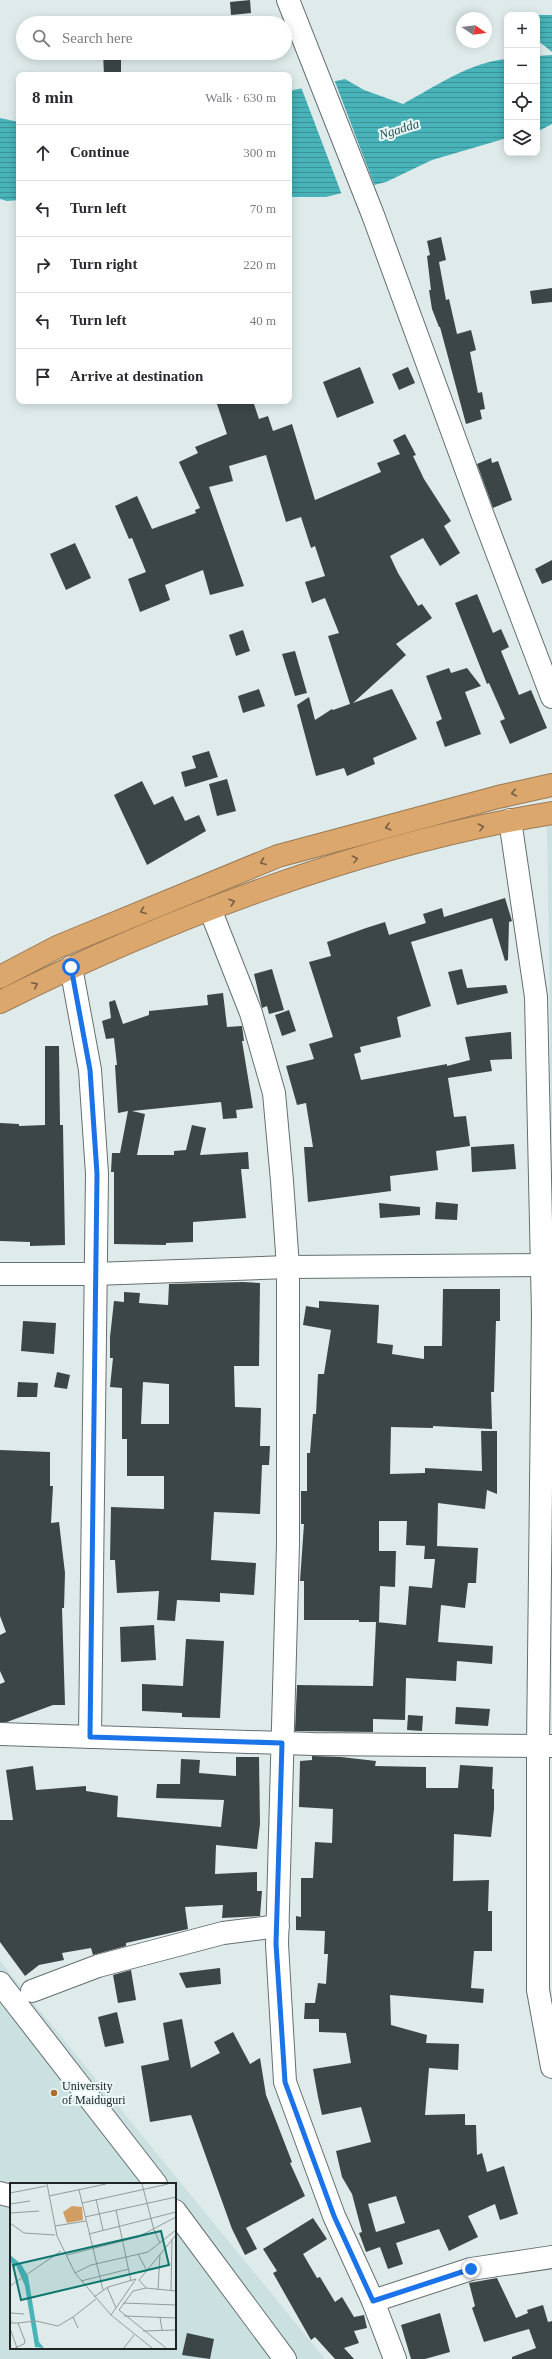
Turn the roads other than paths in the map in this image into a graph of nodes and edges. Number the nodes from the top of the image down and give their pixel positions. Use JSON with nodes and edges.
{"nodes":[{"id":1,"x":288,"y":0,"type":"edge"},
{"id":2,"x":552,"y":697,"type":"edge"},
{"id":3,"x":552,"y":785,"type":"edge"},
{"id":4,"x":552,"y":813,"type":"edge"},
{"id":5,"x":510,"y":820,"type":"junction"},
{"id":6,"x":210,"y":909,"type":"junction"},
{"id":7,"x":71,"y":967,"type":"junction"},
{"id":8,"x":2,"y":989,"type":"edge"},
{"id":9,"x":547,"y":1265,"type":"edge"},
{"id":10,"x":288,"y":1267,"type":"junction"},
{"id":11,"x":0,"y":1274,"type":"edge"},
{"id":12,"x":94,"y":1274,"type":"junction"},
{"id":13,"x":0,"y":1734,"type":"edge"},
{"id":14,"x":90,"y":1737,"type":"junction"},
{"id":15,"x":282,"y":1743,"type":"junction"},
{"id":16,"x":545,"y":1746,"type":"edge"},
{"id":17,"x":278,"y":1926,"type":"junction"},
{"id":18,"x":0,"y":1983,"type":"edge"},
{"id":19,"x":32,"y":1991,"type":"dead end"},
{"id":20,"x":552,"y":2067,"type":"edge"},
{"id":21,"x":155,"y":2183,"type":"edge"},
{"id":22,"x":0,"y":2193,"type":"edge"},
{"id":23,"x":10,"y":2196,"type":"edge"},
{"id":24,"x":176,"y":2212,"type":"edge"},
{"id":25,"x":176,"y":2241,"type":"edge"},
{"id":26,"x":202,"y":2248,"type":"junction"},
{"id":27,"x":552,"y":2257,"type":"edge"},
{"id":28,"x":373,"y":2301,"type":"junction"},
{"id":29,"x":285,"y":2359,"type":"edge"},
{"id":30,"x":395,"y":2359,"type":"edge"}],
"edges":[{"from":1,"to":2,"type":"street"},
{"from":3,"to":8,"type":"highway","one_way":true},
{"from":4,"to":5,"type":"highway"},
{"from":6,"to":5,"type":"highway","one_way":true},
{"from":5,"to":9,"type":"street"},
{"from":6,"to":7,"type":"highway"},
{"from":6,"to":10,"type":"street"},
{"from":8,"to":7,"type":"highway","one_way":true},
{"from":7,"to":12,"type":"street"},
{"from":9,"to":10,"type":"street"},
{"from":9,"to":16,"type":"street"},
{"from":10,"to":12,"type":"street"},
{"from":10,"to":15,"type":"street"},
{"from":11,"to":12,"type":"street"},
{"from":12,"to":14,"type":"street"},
{"from":13,"to":14,"type":"street"},
{"from":14,"to":15,"type":"street"},
{"from":15,"to":16,"type":"street"},
{"from":15,"to":17,"type":"street"},
{"from":16,"to":20,"type":"street"},
{"from":17,"to":19,"type":"street"},
{"from":17,"to":28,"type":"street"},
{"from":18,"to":21,"type":"street"},
{"from":22,"to":23,"type":"street"},
{"from":24,"to":26,"type":"street"},
{"from":25,"to":26,"type":"street"},
{"from":26,"to":29,"type":"street"},
{"from":27,"to":28,"type":"street"},
{"from":28,"to":30,"type":"street"}]}
